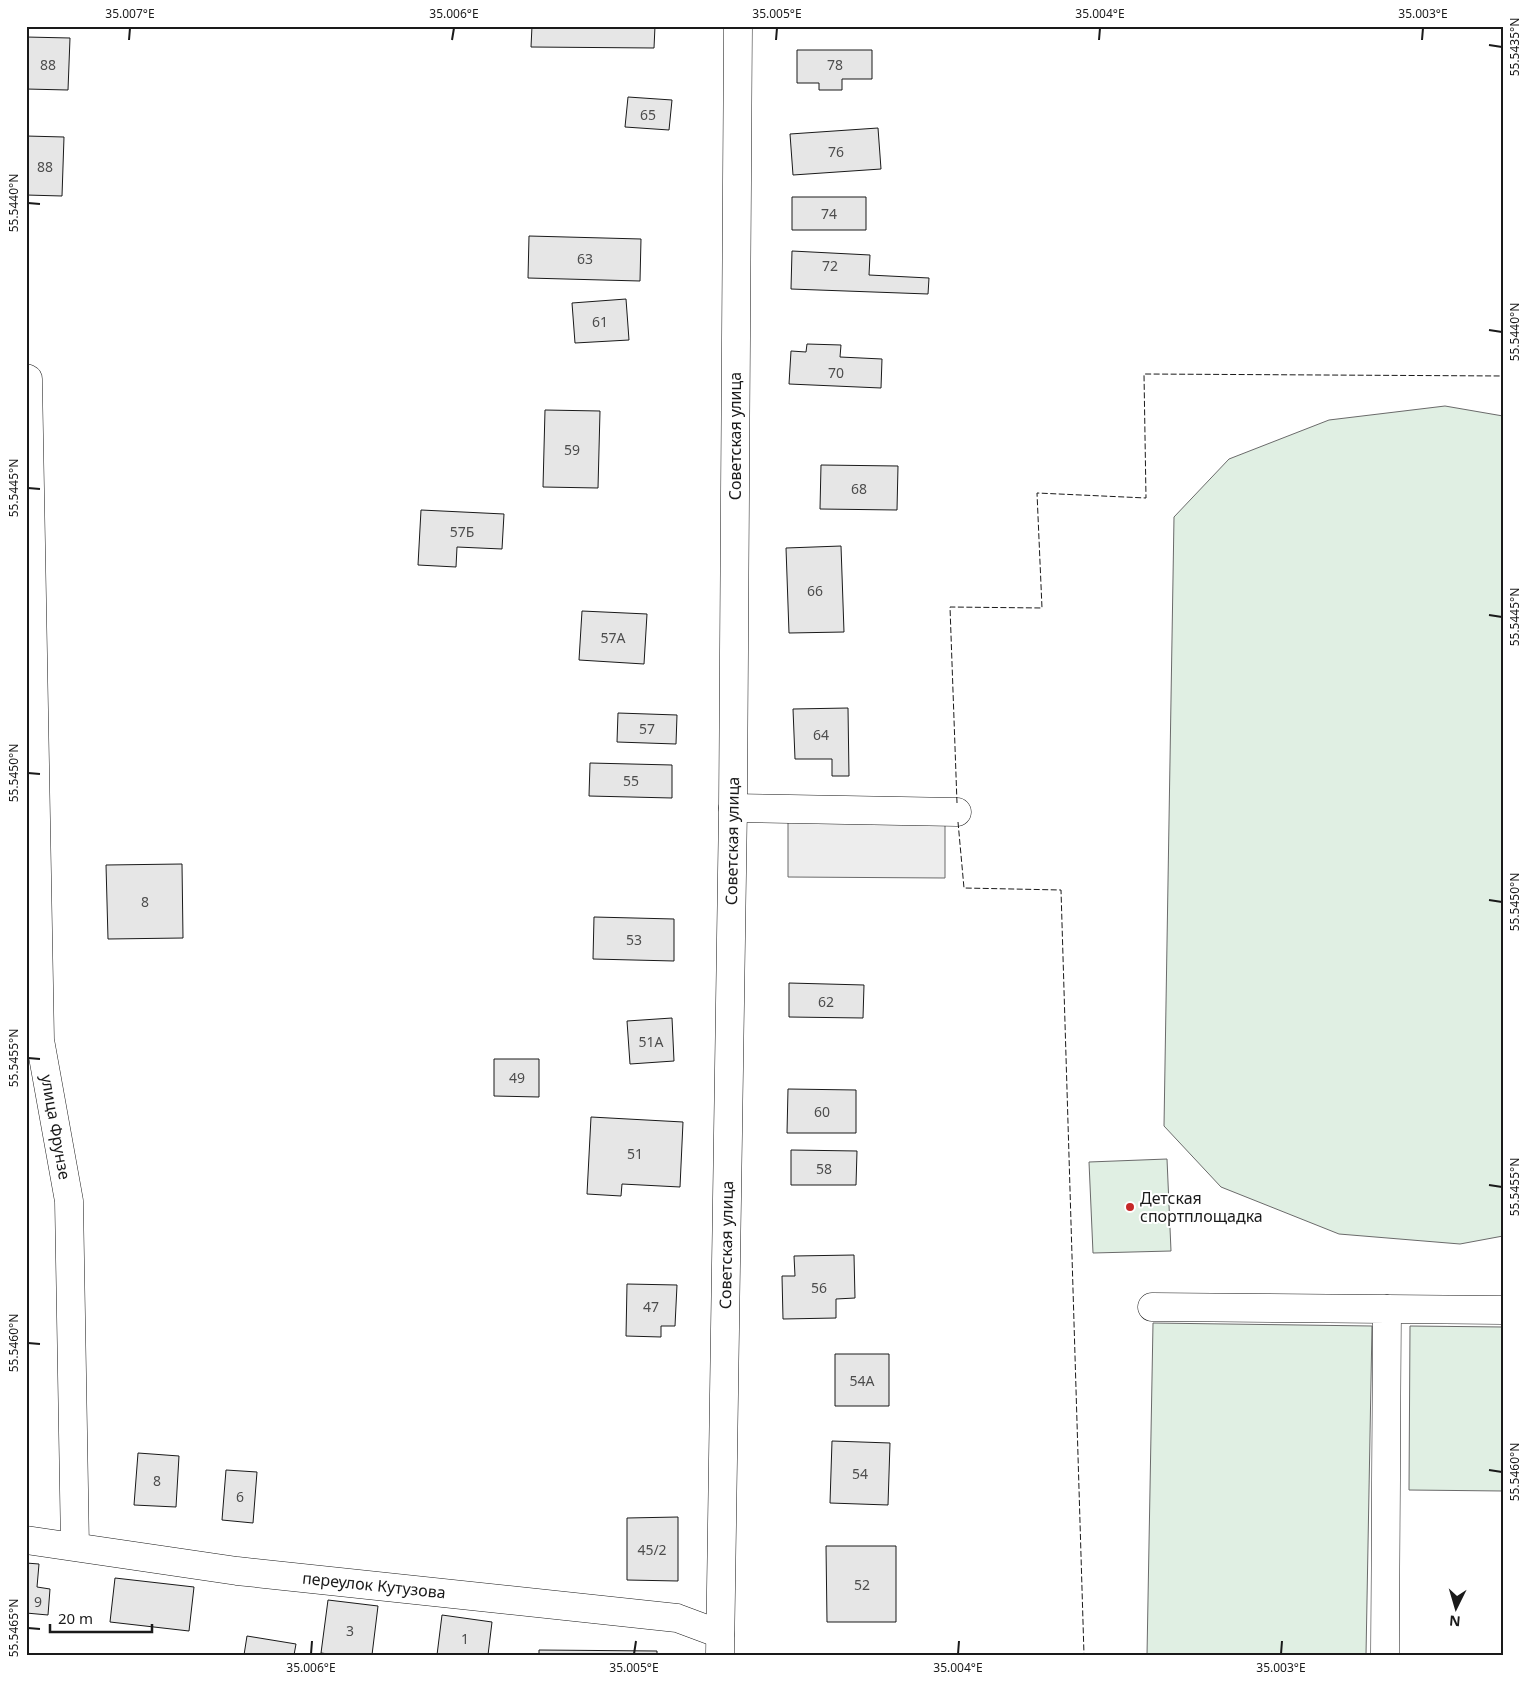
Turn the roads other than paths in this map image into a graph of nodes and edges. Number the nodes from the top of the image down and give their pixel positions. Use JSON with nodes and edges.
{"nodes":[{"id":1,"x":738,"y":26,"type":"edge"},
{"id":2,"x":26,"y":378,"type":"edge"},
{"id":3,"x":733,"y":808,"type":"junction"},
{"id":4,"x":957,"y":812,"type":"dead end"},
{"id":5,"x":1152,"y":1307,"type":"dead end"},
{"id":6,"x":1387,"y":1309,"type":"junction"},
{"id":7,"x":1503,"y":1310,"type":"edge"},
{"id":8,"x":26,"y":1540,"type":"edge"},
{"id":9,"x":75,"y":1547,"type":"junction"},
{"id":10,"x":720,"y":1644,"type":"edge"},
{"id":11,"x":1385,"y":1655,"type":"edge"}],
"edges":[{"from":1,"to":3,"type":"street","name":"Советская улица"},
{"from":2,"to":9,"type":"street","name":"улица Фрунзе"},
{"from":3,"to":4,"type":"street"},
{"from":3,"to":10,"type":"street","name":"Советская улица"},
{"from":5,"to":6,"type":"street"},
{"from":6,"to":7,"type":"street"},
{"from":6,"to":11,"type":"street"},
{"from":8,"to":9,"type":"street","name":"переулок Кутузова"},
{"from":9,"to":10,"type":"street","name":"переулок Кутузова"}]}
